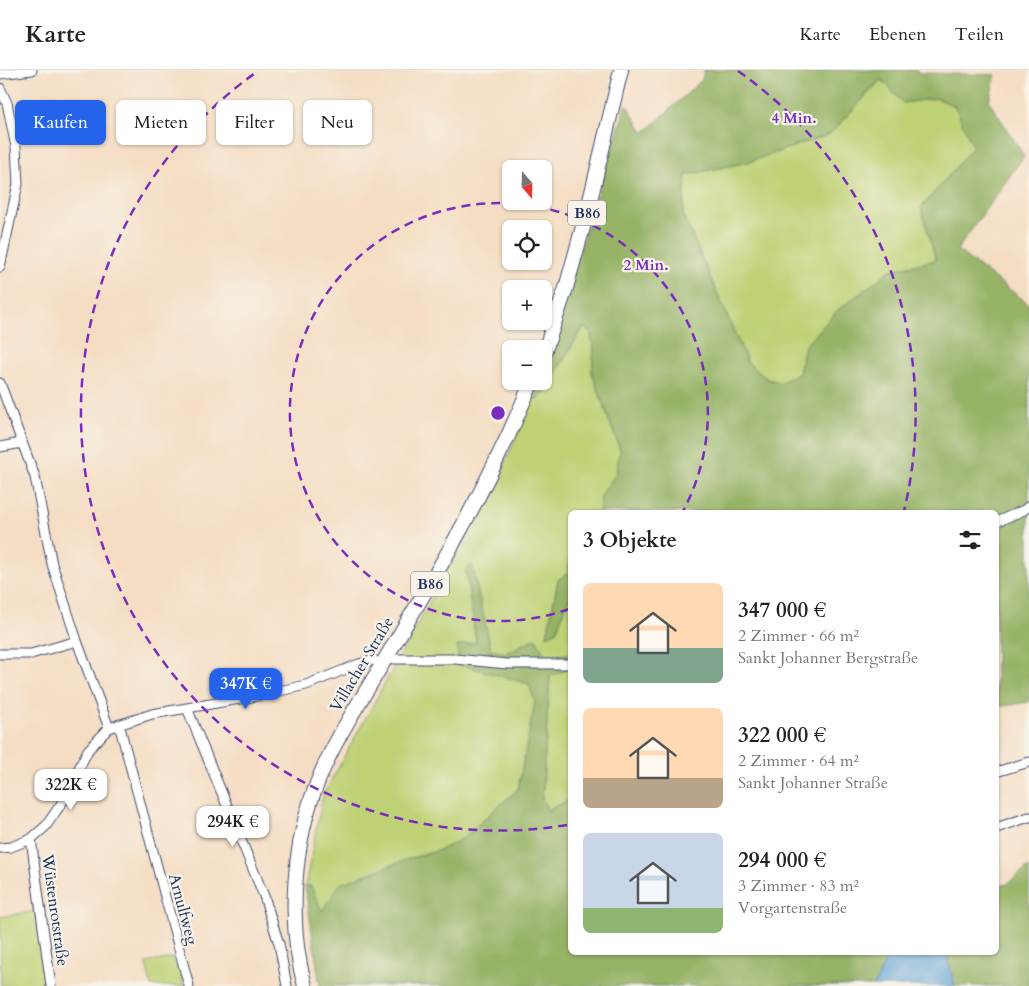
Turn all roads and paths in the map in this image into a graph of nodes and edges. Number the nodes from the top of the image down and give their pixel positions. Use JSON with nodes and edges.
{"nodes":[{"id":1,"x":32,"y":70,"type":"edge"},
{"id":2,"x":621,"y":70,"type":"edge"},
{"id":3,"x":0,"y":74,"type":"edge"},
{"id":4,"x":0,"y":88,"type":"edge"},
{"id":5,"x":3,"y":103,"type":"edge"},
{"id":6,"x":0,"y":267,"type":"edge"},
{"id":7,"x":548,"y":340,"type":"edge"},
{"id":8,"x":0,"y":383,"type":"edge"},
{"id":9,"x":529,"y":390,"type":"edge"},
{"id":10,"x":22,"y":443,"type":"junction"},
{"id":11,"x":0,"y":447,"type":"edge"},
{"id":12,"x":1029,"y":506,"type":"edge"},
{"id":13,"x":999,"y":521,"type":"edge"},
{"id":14,"x":77,"y":641,"type":"junction"},
{"id":15,"x":0,"y":654,"type":"edge"},
{"id":16,"x":394,"y":659,"type":"dead end"},
{"id":17,"x":374,"y":660,"type":"dead end"},
{"id":18,"x":568,"y":664,"type":"edge"},
{"id":19,"x":187,"y":708,"type":"junction"},
{"id":20,"x":120,"y":724,"type":"junction"},
{"id":21,"x":109,"y":728,"type":"junction"},
{"id":22,"x":1029,"y":762,"type":"edge"},
{"id":23,"x":999,"y":771,"type":"edge"},
{"id":24,"x":1029,"y":817,"type":"edge"},
{"id":25,"x":999,"y":827,"type":"edge"},
{"id":26,"x":31,"y":839,"type":"junction"},
{"id":27,"x":0,"y":848,"type":"edge"},
{"id":28,"x":51,"y":986,"type":"edge"},
{"id":29,"x":189,"y":986,"type":"edge"},
{"id":30,"x":287,"y":986,"type":"edge"},
{"id":31,"x":305,"y":986,"type":"edge"}],
"edges":[{"from":1,"to":3,"type":"street"},
{"from":2,"to":7,"type":"main road","number":"B86"},
{"from":4,"to":5,"type":"street"},
{"from":5,"to":6,"type":"street"},
{"from":8,"to":10,"type":"street"},
{"from":9,"to":31,"type":"main road","name":"Villacher Straße","number":"B86"},
{"from":10,"to":11,"type":"street"},
{"from":10,"to":14,"type":"street"},
{"from":12,"to":13,"type":"street"},
{"from":14,"to":15,"type":"street"},
{"from":14,"to":21,"type":"street"},
{"from":16,"to":18,"type":"street"},
{"from":17,"to":19,"type":"street"},
{"from":19,"to":20,"type":"street"},
{"from":19,"to":30,"type":"street"},
{"from":20,"to":21,"type":"street"},
{"from":20,"to":29,"type":"street","name":"Arnulfweg"},
{"from":21,"to":26,"type":"street"},
{"from":22,"to":23,"type":"street"},
{"from":24,"to":25,"type":"street"},
{"from":26,"to":27,"type":"street"},
{"from":26,"to":28,"type":"street","name":"Wüstenrotstraße"}]}
